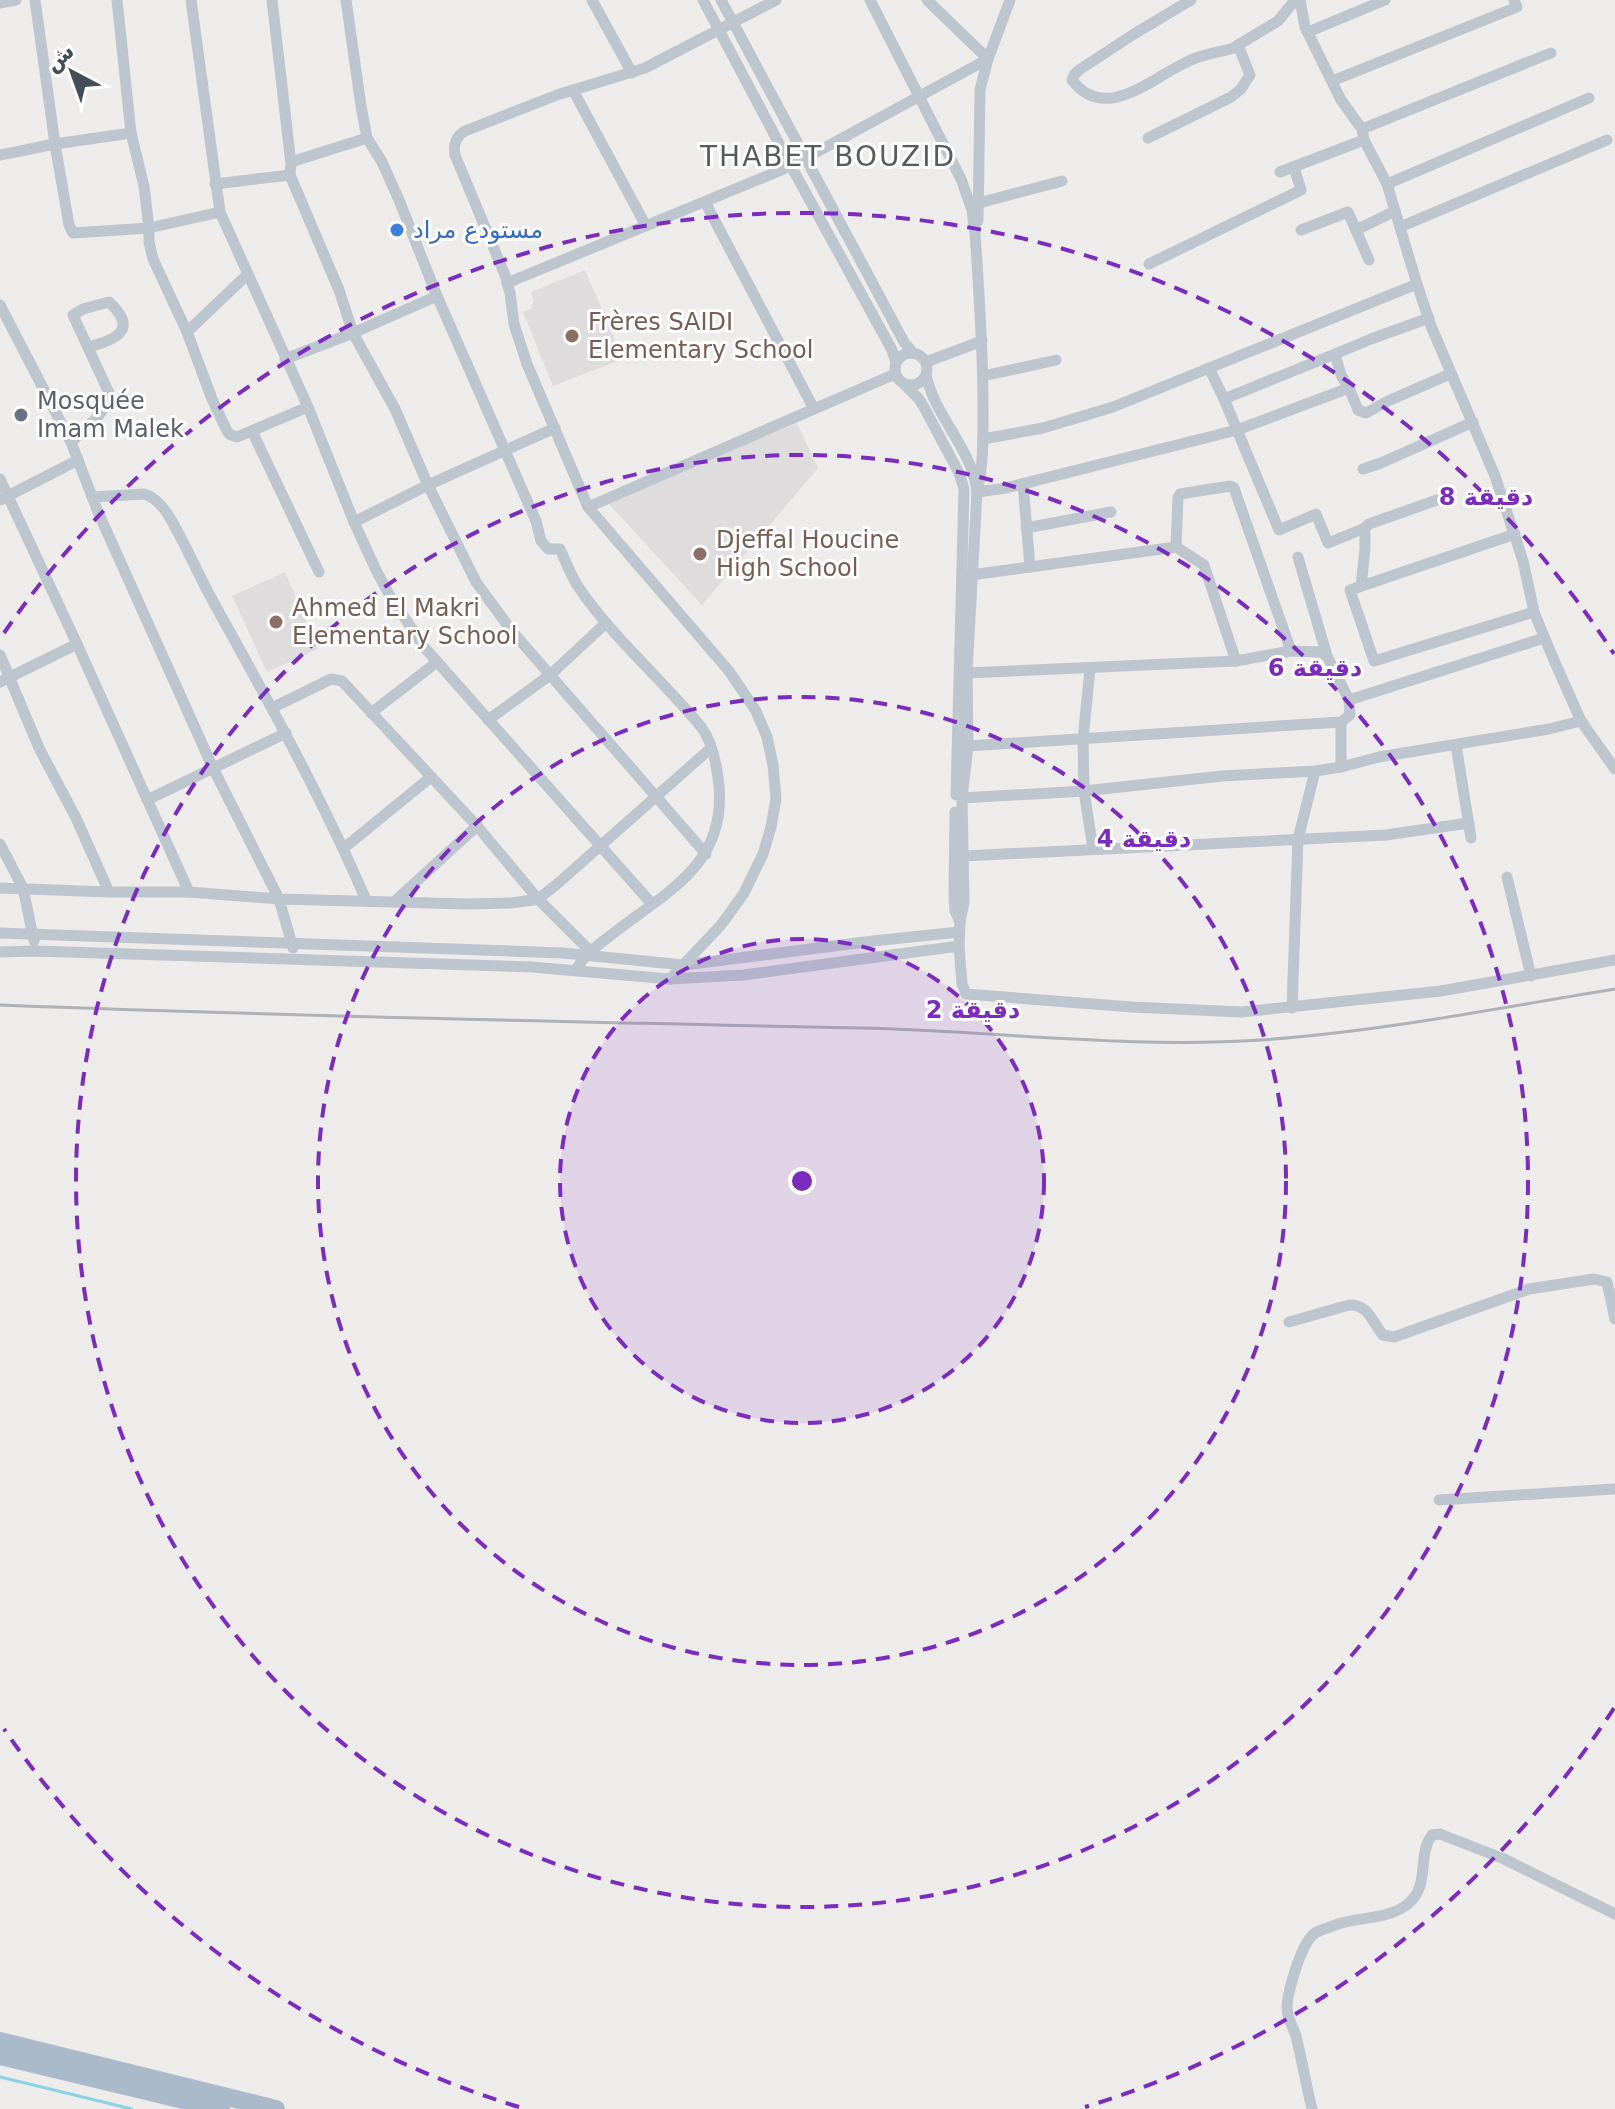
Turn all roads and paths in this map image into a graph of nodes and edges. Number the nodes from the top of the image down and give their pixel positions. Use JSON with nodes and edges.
{"nodes":[{"id":1,"x":16,"y":0,"type":"edge"},
{"id":2,"x":35,"y":0,"type":"edge"},
{"id":3,"x":117,"y":0,"type":"edge"},
{"id":4,"x":191,"y":0,"type":"edge"},
{"id":5,"x":272,"y":0,"type":"edge"},
{"id":6,"x":346,"y":0,"type":"edge"},
{"id":7,"x":592,"y":0,"type":"edge"},
{"id":8,"x":703,"y":0,"type":"edge"},
{"id":9,"x":721,"y":0,"type":"edge"},
{"id":10,"x":776,"y":0,"type":"edge"},
{"id":11,"x":870,"y":0,"type":"edge"},
{"id":12,"x":927,"y":0,"type":"edge"},
{"id":13,"x":1010,"y":0,"type":"edge"},
{"id":14,"x":1191,"y":0,"type":"edge"},
{"id":15,"x":1298,"y":0,"type":"edge"},
{"id":16,"x":1385,"y":0,"type":"edge"},
{"id":17,"x":1514,"y":0,"type":"edge"},
{"id":18,"x":0,"y":3,"type":"edge"},
{"id":19,"x":733,"y":23,"type":"junction"},
{"id":20,"x":719,"y":30,"type":"junction"},
{"id":21,"x":1308,"y":32,"type":"junction"},
{"id":22,"x":1238,"y":45,"type":"junction"},
{"id":23,"x":1551,"y":53,"type":"dead end"},
{"id":24,"x":988,"y":59,"type":"junction"},
{"id":25,"x":632,"y":73,"type":"junction"},
{"id":26,"x":1332,"y":81,"type":"junction"},
{"id":27,"x":573,"y":90,"type":"junction"},
{"id":28,"x":918,"y":96,"type":"junction"},
{"id":29,"x":1589,"y":98,"type":"dead end"},
{"id":30,"x":131,"y":133,"type":"junction"},
{"id":31,"x":1363,"y":134,"type":"junction"},
{"id":32,"x":367,"y":138,"type":"junction"},
{"id":33,"x":1148,"y":138,"type":"dead end"},
{"id":34,"x":1607,"y":140,"type":"dead end"},
{"id":35,"x":55,"y":144,"type":"junction"},
{"id":36,"x":0,"y":155,"type":"edge"},
{"id":37,"x":807,"y":159,"type":"junction"},
{"id":38,"x":291,"y":162,"type":"junction"},
{"id":39,"x":791,"y":166,"type":"junction"},
{"id":40,"x":1294,"y":167,"type":"junction"},
{"id":41,"x":1280,"y":172,"type":"dead end"},
{"id":42,"x":290,"y":175,"type":"junction"},
{"id":43,"x":1062,"y":181,"type":"dead end"},
{"id":44,"x":215,"y":184,"type":"junction"},
{"id":45,"x":1387,"y":184,"type":"junction"},
{"id":46,"x":705,"y":202,"type":"junction"},
{"id":47,"x":975,"y":204,"type":"junction"},
{"id":48,"x":1395,"y":211,"type":"junction"},
{"id":49,"x":220,"y":212,"type":"junction"},
{"id":50,"x":646,"y":226,"type":"junction"},
{"id":51,"x":1400,"y":227,"type":"junction"},
{"id":52,"x":149,"y":228,"type":"junction"},
{"id":53,"x":1301,"y":230,"type":"dead end"},
{"id":54,"x":1356,"y":230,"type":"junction"},
{"id":55,"x":1369,"y":260,"type":"dead end"},
{"id":56,"x":1149,"y":264,"type":"dead end"},
{"id":57,"x":248,"y":274,"type":"junction"},
{"id":58,"x":507,"y":283,"type":"junction"},
{"id":59,"x":1417,"y":284,"type":"junction"},
{"id":60,"x":437,"y":296,"type":"junction"},
{"id":61,"x":0,"y":305,"type":"edge"},
{"id":62,"x":1429,"y":318,"type":"junction"},
{"id":63,"x":187,"y":332,"type":"junction"},
{"id":64,"x":353,"y":333,"type":"junction"},
{"id":65,"x":982,"y":341,"type":"junction"},
{"id":66,"x":88,"y":347,"type":"junction"},
{"id":67,"x":913,"y":353,"type":"junction"},
{"id":68,"x":1335,"y":354,"type":"junction"},
{"id":69,"x":285,"y":359,"type":"junction"},
{"id":70,"x":1056,"y":360,"type":"dead end"},
{"id":71,"x":926,"y":362,"type":"junction"},
{"id":72,"x":896,"y":368,"type":"junction"},
{"id":73,"x":1209,"y":368,"type":"junction"},
{"id":74,"x":1450,"y":374,"type":"junction"},
{"id":75,"x":926,"y":375,"type":"junction"},
{"id":76,"x":983,"y":376,"type":"junction"},
{"id":77,"x":905,"y":385,"type":"junction"},
{"id":78,"x":1349,"y":388,"type":"junction"},
{"id":79,"x":1224,"y":399,"type":"junction"},
{"id":80,"x":308,"y":407,"type":"junction"},
{"id":81,"x":814,"y":409,"type":"junction"},
{"id":82,"x":1473,"y":422,"type":"junction"},
{"id":83,"x":555,"y":428,"type":"junction"},
{"id":84,"x":1237,"y":430,"type":"junction"},
{"id":85,"x":252,"y":431,"type":"junction"},
{"id":86,"x":983,"y":439,"type":"junction"},
{"id":87,"x":71,"y":442,"type":"junction"},
{"id":88,"x":504,"y":450,"type":"junction"},
{"id":89,"x":78,"y":460,"type":"junction"},
{"id":90,"x":1363,"y":469,"type":"dead end"},
{"id":91,"x":0,"y":479,"type":"edge"},
{"id":92,"x":1023,"y":484,"type":"junction"},
{"id":93,"x":428,"y":485,"type":"junction"},
{"id":94,"x":977,"y":492,"type":"junction"},
{"id":95,"x":92,"y":497,"type":"junction"},
{"id":96,"x":3,"y":498,"type":"edge"},
{"id":97,"x":1437,"y":500,"type":"dead end"},
{"id":98,"x":588,"y":507,"type":"junction"},
{"id":99,"x":1111,"y":512,"type":"dead end"},
{"id":100,"x":354,"y":522,"type":"junction"},
{"id":101,"x":1026,"y":528,"type":"junction"},
{"id":102,"x":1365,"y":528,"type":"junction"},
{"id":103,"x":1515,"y":534,"type":"junction"},
{"id":104,"x":1176,"y":547,"type":"junction"},
{"id":105,"x":1298,"y":557,"type":"dead end"},
{"id":106,"x":1030,"y":567,"type":"junction"},
{"id":107,"x":319,"y":572,"type":"dead end"},
{"id":108,"x":971,"y":575,"type":"junction"},
{"id":109,"x":1361,"y":586,"type":"junction"},
{"id":110,"x":1534,"y":612,"type":"junction"},
{"id":111,"x":606,"y":623,"type":"junction"},
{"id":112,"x":1544,"y":638,"type":"junction"},
{"id":113,"x":77,"y":644,"type":"junction"},
{"id":114,"x":1291,"y":651,"type":"junction"},
{"id":115,"x":0,"y":655,"type":"edge"},
{"id":116,"x":1327,"y":656,"type":"junction"},
{"id":117,"x":1236,"y":661,"type":"junction"},
{"id":118,"x":437,"y":662,"type":"junction"},
{"id":119,"x":1090,"y":669,"type":"junction"},
{"id":120,"x":967,"y":673,"type":"junction"},
{"id":121,"x":550,"y":675,"type":"junction"},
{"id":122,"x":5,"y":679,"type":"edge"},
{"id":123,"x":1349,"y":700,"type":"junction"},
{"id":124,"x":272,"y":708,"type":"junction"},
{"id":125,"x":371,"y":713,"type":"junction"},
{"id":126,"x":488,"y":720,"type":"junction"},
{"id":127,"x":1581,"y":721,"type":"junction"},
{"id":128,"x":1341,"y":722,"type":"junction"},
{"id":129,"x":286,"y":733,"type":"junction"},
{"id":130,"x":1083,"y":739,"type":"junction"},
{"id":131,"x":1456,"y":745,"type":"junction"},
{"id":132,"x":968,"y":746,"type":"junction"},
{"id":133,"x":711,"y":748,"type":"junction"},
{"id":134,"x":1341,"y":767,"type":"junction"},
{"id":135,"x":213,"y":768,"type":"junction"},
{"id":136,"x":1615,"y":769,"type":"edge"},
{"id":137,"x":1315,"y":771,"type":"junction"},
{"id":138,"x":431,"y":777,"type":"junction"},
{"id":139,"x":1084,"y":791,"type":"junction"},
{"id":140,"x":656,"y":797,"type":"junction"},
{"id":141,"x":962,"y":798,"type":"junction"},
{"id":142,"x":147,"y":800,"type":"junction"},
{"id":143,"x":1469,"y":823,"type":"junction"},
{"id":144,"x":477,"y":826,"type":"junction"},
{"id":145,"x":1471,"y":838,"type":"dead end"},
{"id":146,"x":1298,"y":839,"type":"junction"},
{"id":147,"x":0,"y":844,"type":"edge"},
{"id":148,"x":602,"y":846,"type":"junction"},
{"id":149,"x":344,"y":848,"type":"junction"},
{"id":150,"x":1093,"y":849,"type":"junction"},
{"id":151,"x":706,"y":854,"type":"junction"},
{"id":152,"x":964,"y":856,"type":"junction"},
{"id":153,"x":1507,"y":877,"type":"dead end"},
{"id":154,"x":0,"y":888,"type":"edge"},
{"id":155,"x":23,"y":888,"type":"junction"},
{"id":156,"x":109,"y":892,"type":"junction"},
{"id":157,"x":189,"y":892,"type":"junction"},
{"id":158,"x":279,"y":899,"type":"junction"},
{"id":159,"x":538,"y":899,"type":"junction"},
{"id":160,"x":366,"y":900,"type":"junction"},
{"id":161,"x":394,"y":902,"type":"junction"},
{"id":162,"x":652,"y":904,"type":"junction"},
{"id":163,"x":960,"y":927,"type":"junction"},
{"id":164,"x":0,"y":933,"type":"edge"},
{"id":165,"x":33,"y":934,"type":"junction"},
{"id":166,"x":292,"y":942,"type":"junction"},
{"id":167,"x":959,"y":946,"type":"junction"},
{"id":168,"x":36,"y":951,"type":"junction"},
{"id":169,"x":0,"y":952,"type":"edge"},
{"id":170,"x":588,"y":953,"type":"junction"},
{"id":171,"x":296,"y":959,"type":"junction"},
{"id":172,"x":1615,"y":960,"type":"edge"},
{"id":173,"x":684,"y":965,"type":"junction"},
{"id":174,"x":576,"y":970,"type":"junction"},
{"id":175,"x":1531,"y":976,"type":"junction"},
{"id":176,"x":670,"y":979,"type":"junction"},
{"id":177,"x":1292,"y":1008,"type":"junction"},
{"id":178,"x":1615,"y":1319,"type":"edge"},
{"id":179,"x":1289,"y":1322,"type":"dead end"},
{"id":180,"x":1615,"y":1489,"type":"edge"},
{"id":181,"x":1439,"y":1500,"type":"dead end"},
{"id":182,"x":1615,"y":1914,"type":"edge"},
{"id":183,"x":0,"y":2041,"type":"edge"},
{"id":184,"x":0,"y":2056,"type":"edge"},
{"id":185,"x":221,"y":2109,"type":"edge"},
{"id":186,"x":276,"y":2109,"type":"edge"},
{"id":187,"x":1312,"y":2109,"type":"edge"}],
"edges":[{"from":1,"to":18,"type":"street"},
{"from":2,"to":35,"type":"street"},
{"from":3,"to":30,"type":"street"},
{"from":4,"to":44,"type":"street"},
{"from":5,"to":38,"type":"street"},
{"from":6,"to":32,"type":"street"},
{"from":7,"to":25,"type":"street"},
{"from":8,"to":20,"type":"street"},
{"from":9,"to":19,"type":"street"},
{"from":10,"to":19,"type":"street"},
{"from":11,"to":28,"type":"street"},
{"from":12,"to":24,"type":"street"},
{"from":13,"to":24,"type":"street"},
{"from":14,"to":22,"type":"street"},
{"from":15,"to":21,"type":"street"},
{"from":15,"to":22,"type":"street"},
{"from":16,"to":21,"type":"street"},
{"from":17,"to":26,"type":"street"},
{"from":19,"to":20,"type":"street"},
{"from":19,"to":37,"type":"street"},
{"from":20,"to":25,"type":"street"},
{"from":20,"to":39,"type":"street"},
{"from":21,"to":26,"type":"street"},
{"from":22,"to":33,"type":"street"},
{"from":23,"to":31,"type":"street"},
{"from":24,"to":28,"type":"street"},
{"from":24,"to":47,"type":"street"},
{"from":25,"to":27,"type":"street"},
{"from":26,"to":31,"type":"street"},
{"from":27,"to":50,"type":"street"},
{"from":27,"to":58,"type":"street"},
{"from":28,"to":37,"type":"street"},
{"from":28,"to":47,"type":"street"},
{"from":29,"to":45,"type":"street"},
{"from":30,"to":35,"type":"street"},
{"from":30,"to":52,"type":"street"},
{"from":31,"to":40,"type":"street"},
{"from":31,"to":45,"type":"street"},
{"from":32,"to":38,"type":"street"},
{"from":32,"to":60,"type":"street"},
{"from":34,"to":51,"type":"street"},
{"from":35,"to":36,"type":"street"},
{"from":35,"to":52,"type":"street"},
{"from":37,"to":39,"type":"street"},
{"from":37,"to":67,"type":"street"},
{"from":38,"to":42,"type":"street"},
{"from":39,"to":46,"type":"street"},
{"from":39,"to":72,"type":"street"},
{"from":40,"to":41,"type":"street"},
{"from":40,"to":56,"type":"street"},
{"from":42,"to":44,"type":"street"},
{"from":42,"to":64,"type":"street"},
{"from":43,"to":47,"type":"street"},
{"from":44,"to":49,"type":"street"},
{"from":45,"to":48,"type":"street"},
{"from":46,"to":50,"type":"street"},
{"from":46,"to":81,"type":"street"},
{"from":47,"to":65,"type":"street"},
{"from":48,"to":51,"type":"street"},
{"from":48,"to":54,"type":"street"},
{"from":49,"to":52,"type":"street"},
{"from":49,"to":57,"type":"street"},
{"from":50,"to":58,"type":"street"},
{"from":51,"to":59,"type":"street"},
{"from":52,"to":63,"type":"street"},
{"from":53,"to":54,"type":"street"},
{"from":54,"to":55,"type":"street"},
{"from":57,"to":63,"type":"street"},
{"from":57,"to":69,"type":"street"},
{"from":58,"to":83,"type":"street"},
{"from":59,"to":62,"type":"street"},
{"from":59,"to":73,"type":"street"},
{"from":60,"to":64,"type":"street"},
{"from":60,"to":88,"type":"street"},
{"from":61,"to":87,"type":"street"},
{"from":62,"to":68,"type":"street"},
{"from":62,"to":74,"type":"street"},
{"from":63,"to":85,"type":"street"},
{"from":64,"to":69,"type":"street"},
{"from":64,"to":93,"type":"street"},
{"from":65,"to":71,"type":"street"},
{"from":65,"to":76,"type":"street"},
{"from":66,"to":66,"type":"street"},
{"from":66,"to":87,"type":"street"},
{"from":67,"to":71,"type":"street"},
{"from":67,"to":72,"type":"street"},
{"from":68,"to":78,"type":"street"},
{"from":68,"to":79,"type":"street"},
{"from":69,"to":80,"type":"street"},
{"from":70,"to":76,"type":"street"},
{"from":71,"to":75,"type":"street"},
{"from":72,"to":77,"type":"street"},
{"from":72,"to":81,"type":"street"},
{"from":73,"to":79,"type":"street"},
{"from":73,"to":86,"type":"street"},
{"from":74,"to":78,"type":"street"},
{"from":74,"to":82,"type":"street"},
{"from":75,"to":77,"type":"street"},
{"from":75,"to":94,"type":"street"},
{"from":76,"to":86,"type":"street"},
{"from":77,"to":163,"type":"street"},
{"from":78,"to":84,"type":"street"},
{"from":79,"to":84,"type":"street"},
{"from":80,"to":85,"type":"street"},
{"from":80,"to":100,"type":"street"},
{"from":81,"to":98,"type":"street"},
{"from":82,"to":90,"type":"street"},
{"from":82,"to":103,"type":"street"},
{"from":83,"to":88,"type":"street"},
{"from":83,"to":98,"type":"street"},
{"from":84,"to":92,"type":"street"},
{"from":84,"to":102,"type":"street"},
{"from":85,"to":107,"type":"street"},
{"from":86,"to":94,"type":"street"},
{"from":87,"to":89,"type":"street"},
{"from":88,"to":93,"type":"street"},
{"from":88,"to":111,"type":"street"},
{"from":89,"to":95,"type":"street"},
{"from":89,"to":96,"type":"street"},
{"from":91,"to":96,"type":"street"},
{"from":92,"to":94,"type":"street"},
{"from":92,"to":101,"type":"street"},
{"from":93,"to":100,"type":"street"},
{"from":93,"to":121,"type":"street"},
{"from":94,"to":108,"type":"street"},
{"from":95,"to":124,"type":"street"},
{"from":95,"to":135,"type":"street"},
{"from":96,"to":113,"type":"street"},
{"from":97,"to":102,"type":"street"},
{"from":98,"to":173,"type":"street"},
{"from":99,"to":101,"type":"street"},
{"from":100,"to":118,"type":"street"},
{"from":101,"to":106,"type":"street"},
{"from":102,"to":109,"type":"street"},
{"from":103,"to":109,"type":"street"},
{"from":103,"to":110,"type":"street"},
{"from":104,"to":106,"type":"street"},
{"from":104,"to":114,"type":"street"},
{"from":104,"to":117,"type":"street"},
{"from":105,"to":116,"type":"street"},
{"from":106,"to":108,"type":"street"},
{"from":108,"to":120,"type":"street"},
{"from":109,"to":110,"type":"street"},
{"from":110,"to":112,"type":"street"},
{"from":111,"to":121,"type":"street"},
{"from":111,"to":133,"type":"street"},
{"from":112,"to":123,"type":"street"},
{"from":112,"to":127,"type":"street"},
{"from":113,"to":122,"type":"street"},
{"from":113,"to":142,"type":"street"},
{"from":114,"to":116,"type":"street"},
{"from":114,"to":117,"type":"street"},
{"from":115,"to":122,"type":"street"},
{"from":116,"to":123,"type":"street"},
{"from":117,"to":119,"type":"street"},
{"from":118,"to":125,"type":"street"},
{"from":118,"to":126,"type":"street"},
{"from":119,"to":120,"type":"street"},
{"from":119,"to":130,"type":"street"},
{"from":120,"to":132,"type":"street"},
{"from":121,"to":126,"type":"street"},
{"from":121,"to":140,"type":"street"},
{"from":122,"to":156,"type":"street"},
{"from":123,"to":128,"type":"street"},
{"from":124,"to":125,"type":"street"},
{"from":124,"to":129,"type":"street"},
{"from":125,"to":138,"type":"street"},
{"from":126,"to":148,"type":"street"},
{"from":127,"to":131,"type":"street"},
{"from":127,"to":136,"type":"street"},
{"from":128,"to":130,"type":"street"},
{"from":128,"to":134,"type":"street"},
{"from":129,"to":135,"type":"street"},
{"from":129,"to":149,"type":"street"},
{"from":130,"to":132,"type":"street"},
{"from":130,"to":139,"type":"street"},
{"from":131,"to":134,"type":"street"},
{"from":131,"to":143,"type":"street"},
{"from":132,"to":141,"type":"street"},
{"from":133,"to":140,"type":"street"},
{"from":133,"to":151,"type":"street"},
{"from":134,"to":137,"type":"street"},
{"from":135,"to":142,"type":"street"},
{"from":135,"to":158,"type":"street"},
{"from":137,"to":139,"type":"street"},
{"from":137,"to":146,"type":"street"},
{"from":138,"to":144,"type":"street"},
{"from":138,"to":149,"type":"street"},
{"from":139,"to":141,"type":"street"},
{"from":139,"to":150,"type":"street"},
{"from":140,"to":148,"type":"street"},
{"from":140,"to":151,"type":"street"},
{"from":141,"to":152,"type":"street"},
{"from":142,"to":157,"type":"street"},
{"from":143,"to":145,"type":"street"},
{"from":143,"to":146,"type":"street"},
{"from":144,"to":159,"type":"street"},
{"from":144,"to":161,"type":"street"},
{"from":146,"to":150,"type":"street"},
{"from":146,"to":177,"type":"street"},
{"from":147,"to":155,"type":"street"},
{"from":148,"to":159,"type":"street"},
{"from":148,"to":162,"type":"street"},
{"from":149,"to":160,"type":"street"},
{"from":150,"to":152,"type":"street"},
{"from":151,"to":162,"type":"street"},
{"from":152,"to":163,"type":"street"},
{"from":153,"to":175,"type":"street"},
{"from":154,"to":155,"type":"street"},
{"from":155,"to":156,"type":"street"},
{"from":155,"to":165,"type":"street"},
{"from":156,"to":157,"type":"street"},
{"from":157,"to":158,"type":"street"},
{"from":158,"to":160,"type":"street"},
{"from":158,"to":166,"type":"street"},
{"from":159,"to":161,"type":"street"},
{"from":159,"to":170,"type":"street"},
{"from":160,"to":161,"type":"street"},
{"from":162,"to":170,"type":"street"},
{"from":163,"to":167,"type":"street"},
{"from":163,"to":173,"type":"street"},
{"from":164,"to":165,"type":"street"},
{"from":165,"to":166,"type":"street"},
{"from":165,"to":168,"type":"street"},
{"from":166,"to":170,"type":"street"},
{"from":166,"to":171,"type":"street"},
{"from":167,"to":176,"type":"street"},
{"from":167,"to":177,"type":"street"},
{"from":168,"to":169,"type":"street"},
{"from":168,"to":171,"type":"street"},
{"from":170,"to":173,"type":"street"},
{"from":170,"to":174,"type":"street"},
{"from":171,"to":174,"type":"street"},
{"from":172,"to":175,"type":"street"},
{"from":173,"to":176,"type":"street"},
{"from":174,"to":176,"type":"street"},
{"from":175,"to":177,"type":"street"},
{"from":178,"to":179,"type":"street"},
{"from":180,"to":181,"type":"street"},
{"from":182,"to":187,"type":"street"},
{"from":183,"to":186,"type":"main road"},
{"from":184,"to":185,"type":"main road"}]}
